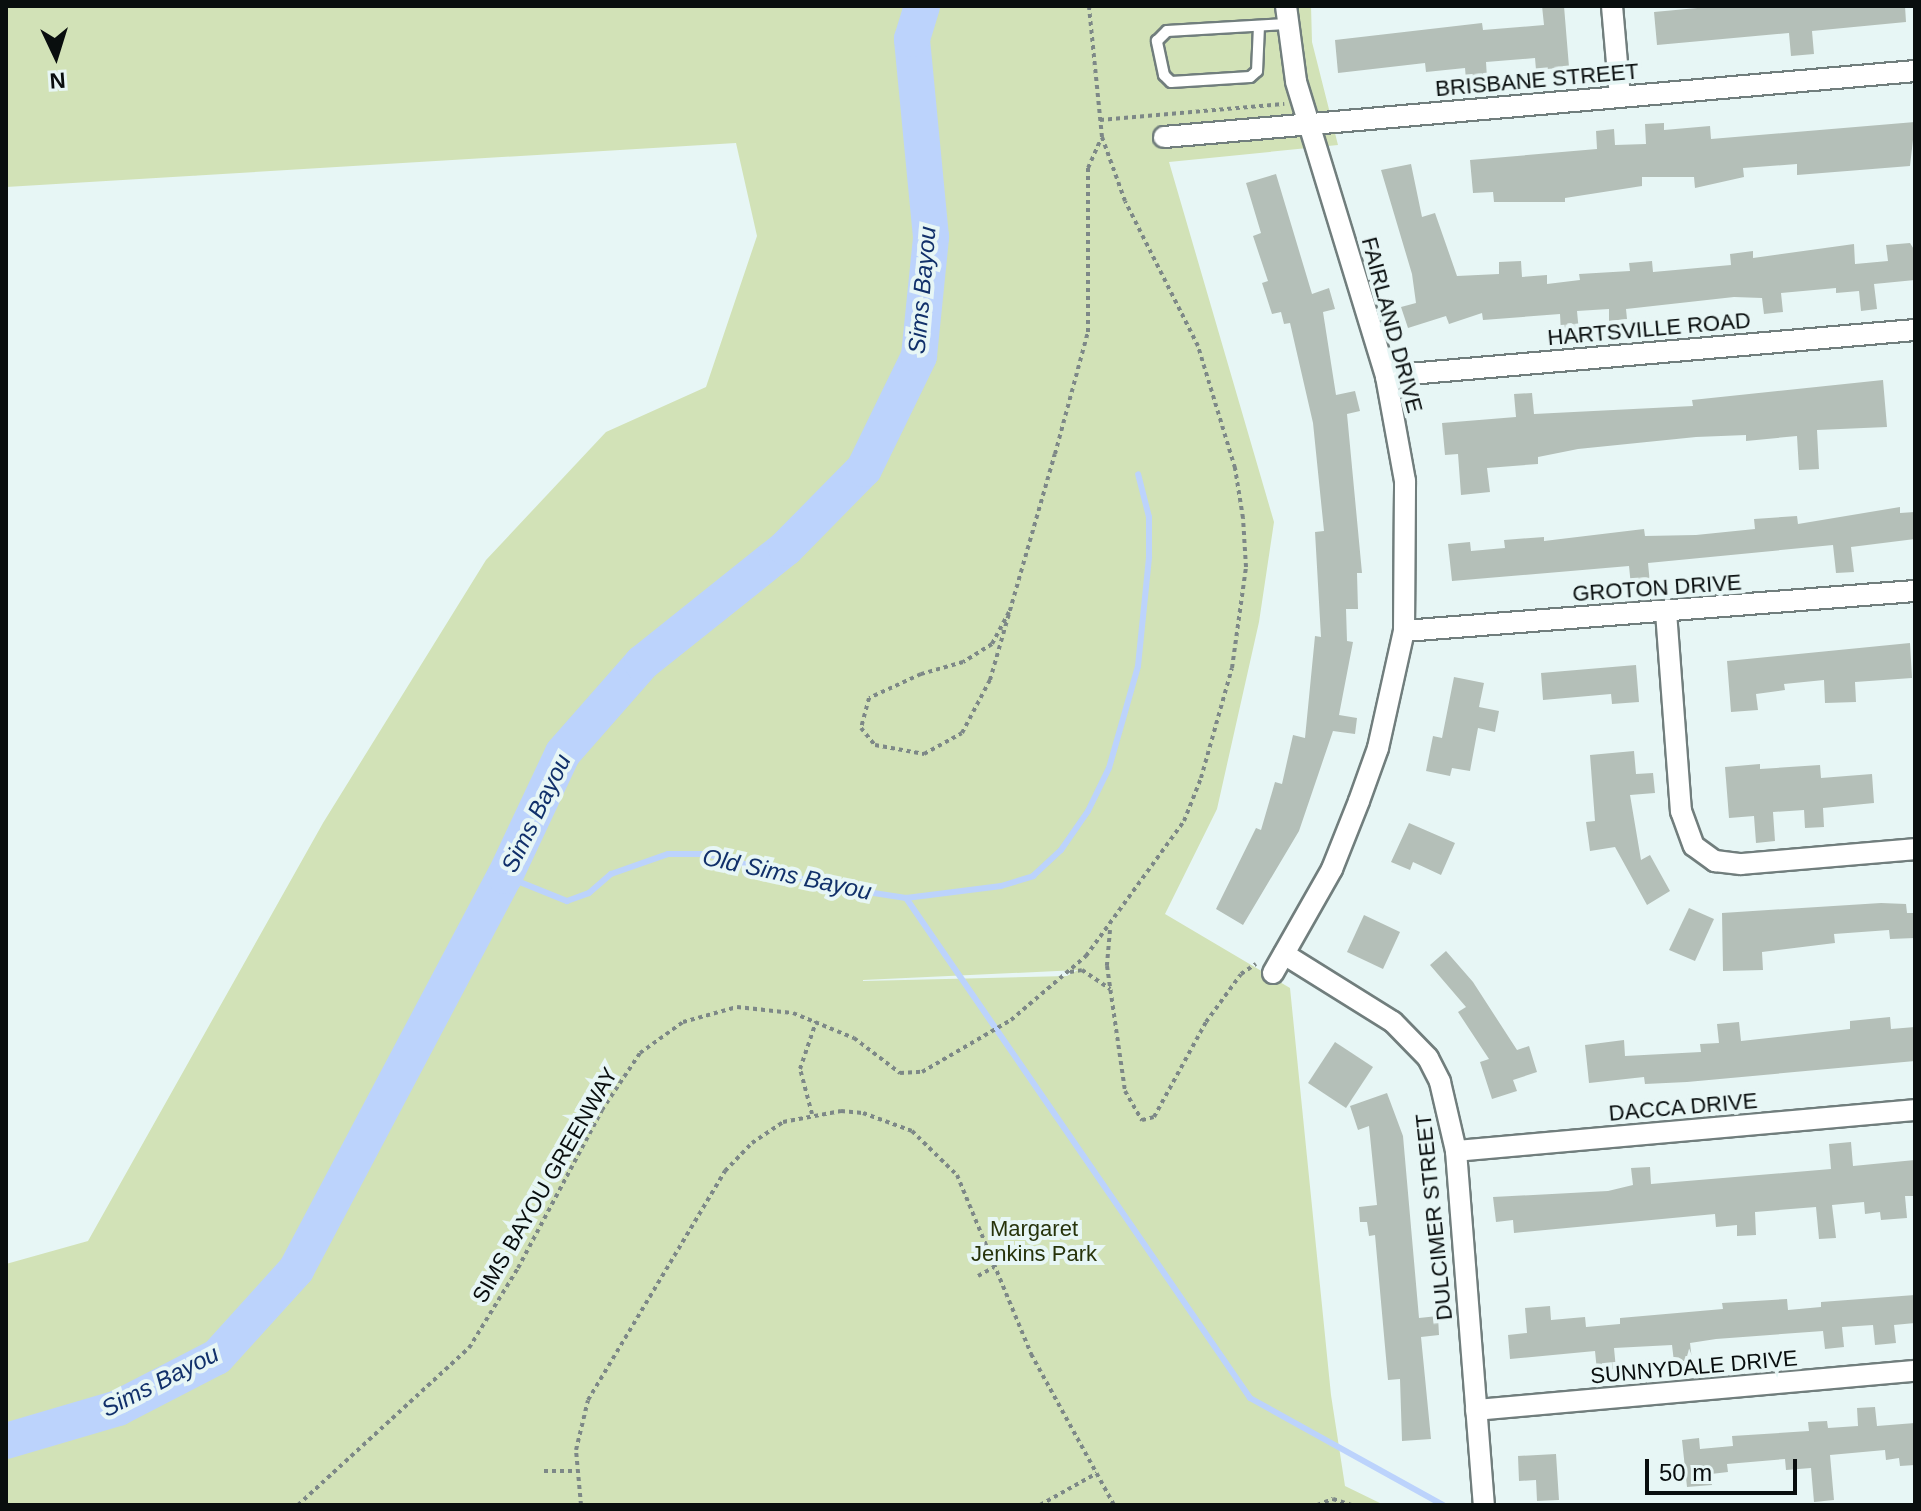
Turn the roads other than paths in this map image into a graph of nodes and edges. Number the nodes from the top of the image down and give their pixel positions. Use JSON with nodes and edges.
{"nodes":[{"id":1,"x":1612,"y":6,"type":"edge"},
{"id":2,"x":1286,"y":15,"type":"edge"},
{"id":3,"x":1259,"y":26,"type":"junction"},
{"id":4,"x":1915,"y":71,"type":"edge"},
{"id":5,"x":1620,"y":97,"type":"junction"},
{"id":6,"x":1309,"y":124,"type":"junction"},
{"id":7,"x":1164,"y":137,"type":"dead end"},
{"id":8,"x":1915,"y":330,"type":"edge"},
{"id":9,"x":1386,"y":376,"type":"junction"},
{"id":10,"x":1915,"y":591,"type":"edge"},
{"id":11,"x":1666,"y":612,"type":"junction"},
{"id":12,"x":1404,"y":631,"type":"junction"},
{"id":13,"x":1915,"y":849,"type":"edge"},
{"id":14,"x":1284,"y":954,"type":"junction"},
{"id":15,"x":1273,"y":973,"type":"dead end"},
{"id":16,"x":1915,"y":1110,"type":"edge"},
{"id":17,"x":1456,"y":1151,"type":"junction"},
{"id":18,"x":1915,"y":1371,"type":"edge"},
{"id":19,"x":1476,"y":1410,"type":"junction"},
{"id":20,"x":1484,"y":1505,"type":"edge"}],
"edges":[{"from":1,"to":5,"type":"street"},
{"from":2,"to":3,"type":"lane"},
{"from":2,"to":6,"type":"street","name":"FAIRLAND DRIVE"},
{"from":3,"to":3,"type":"lane"},
{"from":4,"to":5,"type":"street","name":"BRISBANE STREET"},
{"from":5,"to":6,"type":"street","name":"BRISBANE STREET"},
{"from":6,"to":7,"type":"street","name":"BRISBANE STREET"},
{"from":6,"to":9,"type":"street","name":"FAIRLAND DRIVE"},
{"from":8,"to":9,"type":"street","name":"HARTSVILLE ROAD"},
{"from":9,"to":12,"type":"street","name":"FAIRLAND DRIVE"},
{"from":10,"to":11,"type":"street","name":"GROTON DRIVE"},
{"from":11,"to":12,"type":"street","name":"GROTON DRIVE"},
{"from":11,"to":13,"type":"street"},
{"from":12,"to":14,"type":"street","name":"FAIRLAND DRIVE"},
{"from":14,"to":15,"type":"street","name":"FAIRLAND DRIVE"},
{"from":14,"to":17,"type":"street","name":"DULCIMER STREET"},
{"from":16,"to":17,"type":"street","name":"DACCA DRIVE"},
{"from":17,"to":19,"type":"street","name":"DULCIMER STREET"},
{"from":18,"to":19,"type":"street","name":"SUNNYDALE DRIVE"},
{"from":19,"to":20,"type":"street","name":"DULCIMER STREET"}]}
